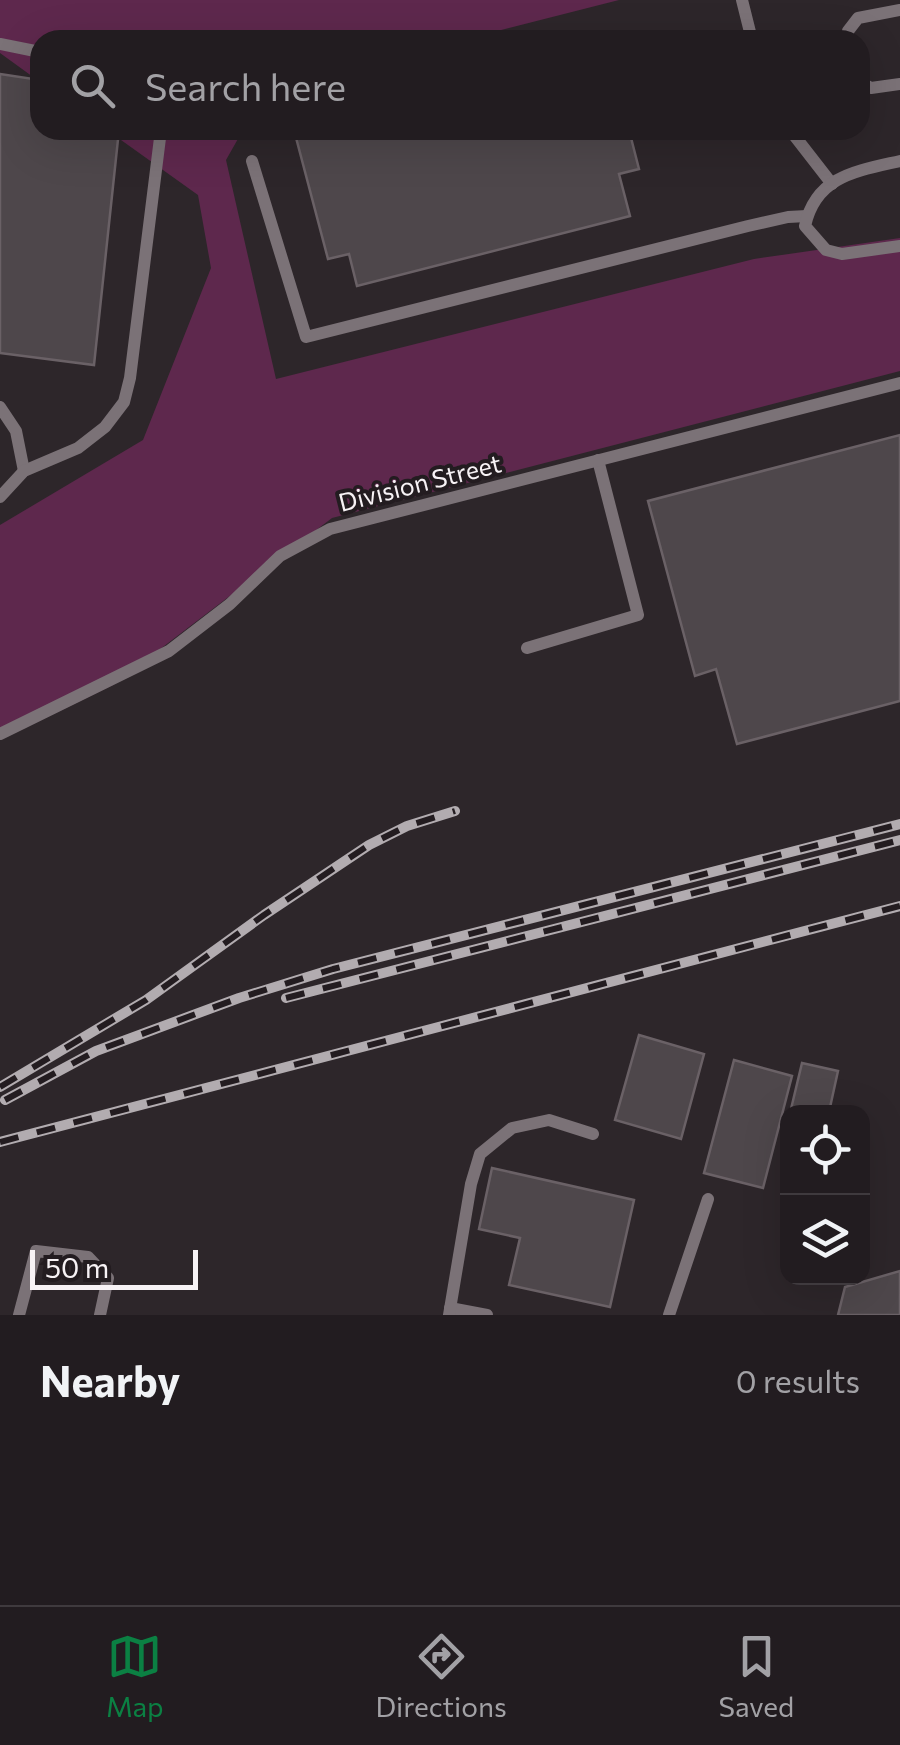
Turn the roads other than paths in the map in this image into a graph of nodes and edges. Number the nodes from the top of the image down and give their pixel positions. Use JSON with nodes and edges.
{"nodes":[{"id":1,"x":742,"y":0,"type":"edge"},
{"id":2,"x":900,"y":10,"type":"edge"},
{"id":3,"x":750,"y":30,"type":"edge"},
{"id":4,"x":849,"y":30,"type":"edge"},
{"id":5,"x":0,"y":44,"type":"edge"},
{"id":6,"x":30,"y":50,"type":"edge"},
{"id":7,"x":900,"y":84,"type":"edge"},
{"id":8,"x":870,"y":87,"type":"edge"},
{"id":9,"x":160,"y":140,"type":"edge"},
{"id":10,"x":798,"y":140,"type":"edge"},
{"id":11,"x":900,"y":161,"type":"edge"},
{"id":12,"x":252,"y":162,"type":"dead end"},
{"id":13,"x":832,"y":184,"type":"junction"},
{"id":14,"x":807,"y":216,"type":"junction"},
{"id":15,"x":900,"y":246,"type":"edge"},
{"id":16,"x":900,"y":382,"type":"edge"},
{"id":17,"x":0,"y":406,"type":"edge"},
{"id":18,"x":598,"y":460,"type":"junction"},
{"id":19,"x":24,"y":470,"type":"junction"},
{"id":20,"x":0,"y":497,"type":"edge"},
{"id":21,"x":527,"y":648,"type":"dead end"},
{"id":22,"x":0,"y":734,"type":"edge"},
{"id":23,"x":594,"y":1134,"type":"dead end"},
{"id":24,"x":708,"y":1200,"type":"dead end"},
{"id":25,"x":449,"y":1311,"type":"edge"},
{"id":26,"x":19,"y":1315,"type":"edge"},
{"id":27,"x":100,"y":1315,"type":"edge"},
{"id":28,"x":487,"y":1315,"type":"edge"},
{"id":29,"x":668,"y":1315,"type":"edge"}],
"edges":[{"from":1,"to":3,"type":"lane"},
{"from":2,"to":4,"type":"lane"},
{"from":5,"to":6,"type":"lane"},
{"from":7,"to":8,"type":"lane"},
{"from":9,"to":19,"type":"lane"},
{"from":10,"to":13,"type":"lane"},
{"from":11,"to":13,"type":"lane"},
{"from":12,"to":14,"type":"lane"},
{"from":13,"to":14,"type":"lane"},
{"from":14,"to":15,"type":"lane"},
{"from":16,"to":18,"type":"lane","name":"Division Street"},
{"from":17,"to":19,"type":"lane"},
{"from":18,"to":21,"type":"lane"},
{"from":18,"to":22,"type":"lane","name":"Division Street"},
{"from":19,"to":20,"type":"lane"},
{"from":23,"to":25,"type":"lane"},
{"from":24,"to":29,"type":"lane"},
{"from":25,"to":28,"type":"lane"},
{"from":26,"to":27,"type":"lane"}]}
